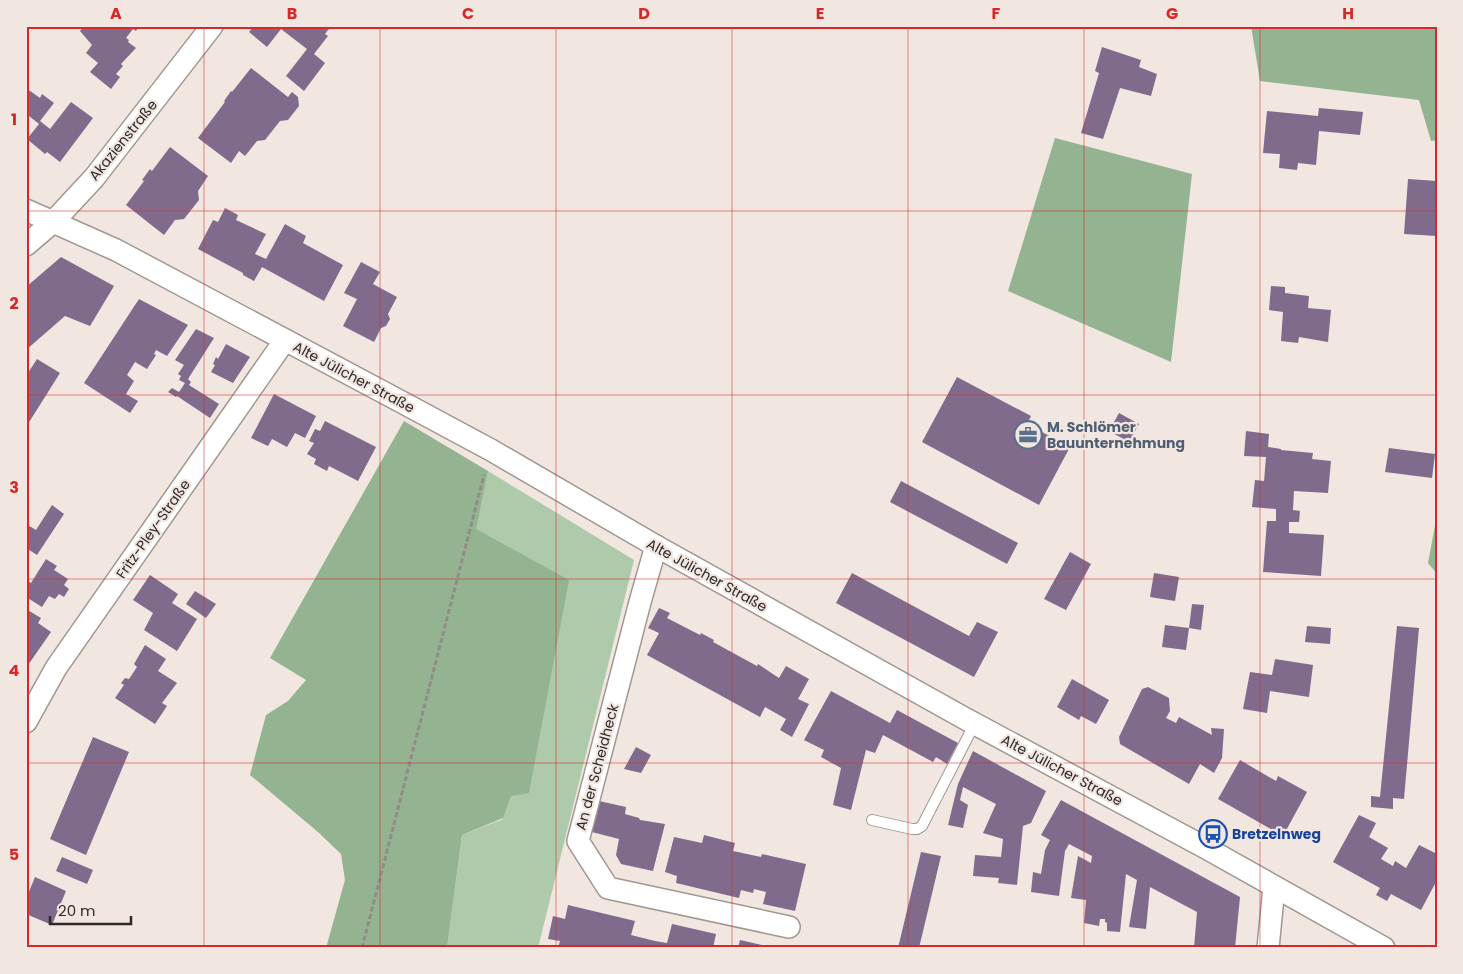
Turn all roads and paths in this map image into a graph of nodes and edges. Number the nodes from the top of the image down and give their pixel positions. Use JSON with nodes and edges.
{"nodes":[{"id":1,"x":212,"y":26,"type":"edge"},
{"id":2,"x":26,"y":210,"type":"edge"},
{"id":3,"x":53,"y":222,"type":"junction"},
{"id":4,"x":26,"y":246,"type":"edge"},
{"id":5,"x":284,"y":340,"type":"junction"},
{"id":6,"x":490,"y":450,"type":"junction"},
{"id":7,"x":656,"y":546,"type":"junction"},
{"id":8,"x":26,"y":722,"type":"edge"},
{"id":9,"x":975,"y":723,"type":"junction"},
{"id":10,"x":872,"y":820,"type":"dead end"},
{"id":11,"x":1274,"y":887,"type":"junction"},
{"id":12,"x":789,"y":927,"type":"dead end"},
{"id":13,"x":362,"y":948,"type":"edge"},
{"id":14,"x":1268,"y":948,"type":"edge"},
{"id":15,"x":1384,"y":948,"type":"edge"}],
"edges":[{"from":1,"to":3,"type":"street","name":"Akazienstraße"},
{"from":2,"to":3,"type":"street","name":"Alte Jülicher Straße"},
{"from":3,"to":4,"type":"street","name":"Akazienstraße"},
{"from":3,"to":5,"type":"street","name":"Alte Jülicher Straße"},
{"from":5,"to":6,"type":"street","name":"Alte Jülicher Straße"},
{"from":5,"to":8,"type":"street","name":"Fritz-Pley-Straße"},
{"from":6,"to":7,"type":"street","name":"Alte Jülicher Straße"},
{"from":6,"to":13,"type":"path"},
{"from":7,"to":9,"type":"street","name":"Alte Jülicher Straße"},
{"from":7,"to":12,"type":"street","name":"An der Scheidheck"},
{"from":9,"to":10,"type":"lane"},
{"from":9,"to":11,"type":"street","name":"Alte Jülicher Straße"},
{"from":11,"to":14,"type":"street"},
{"from":11,"to":15,"type":"street","name":"Alte Jülicher Straße"}]}
